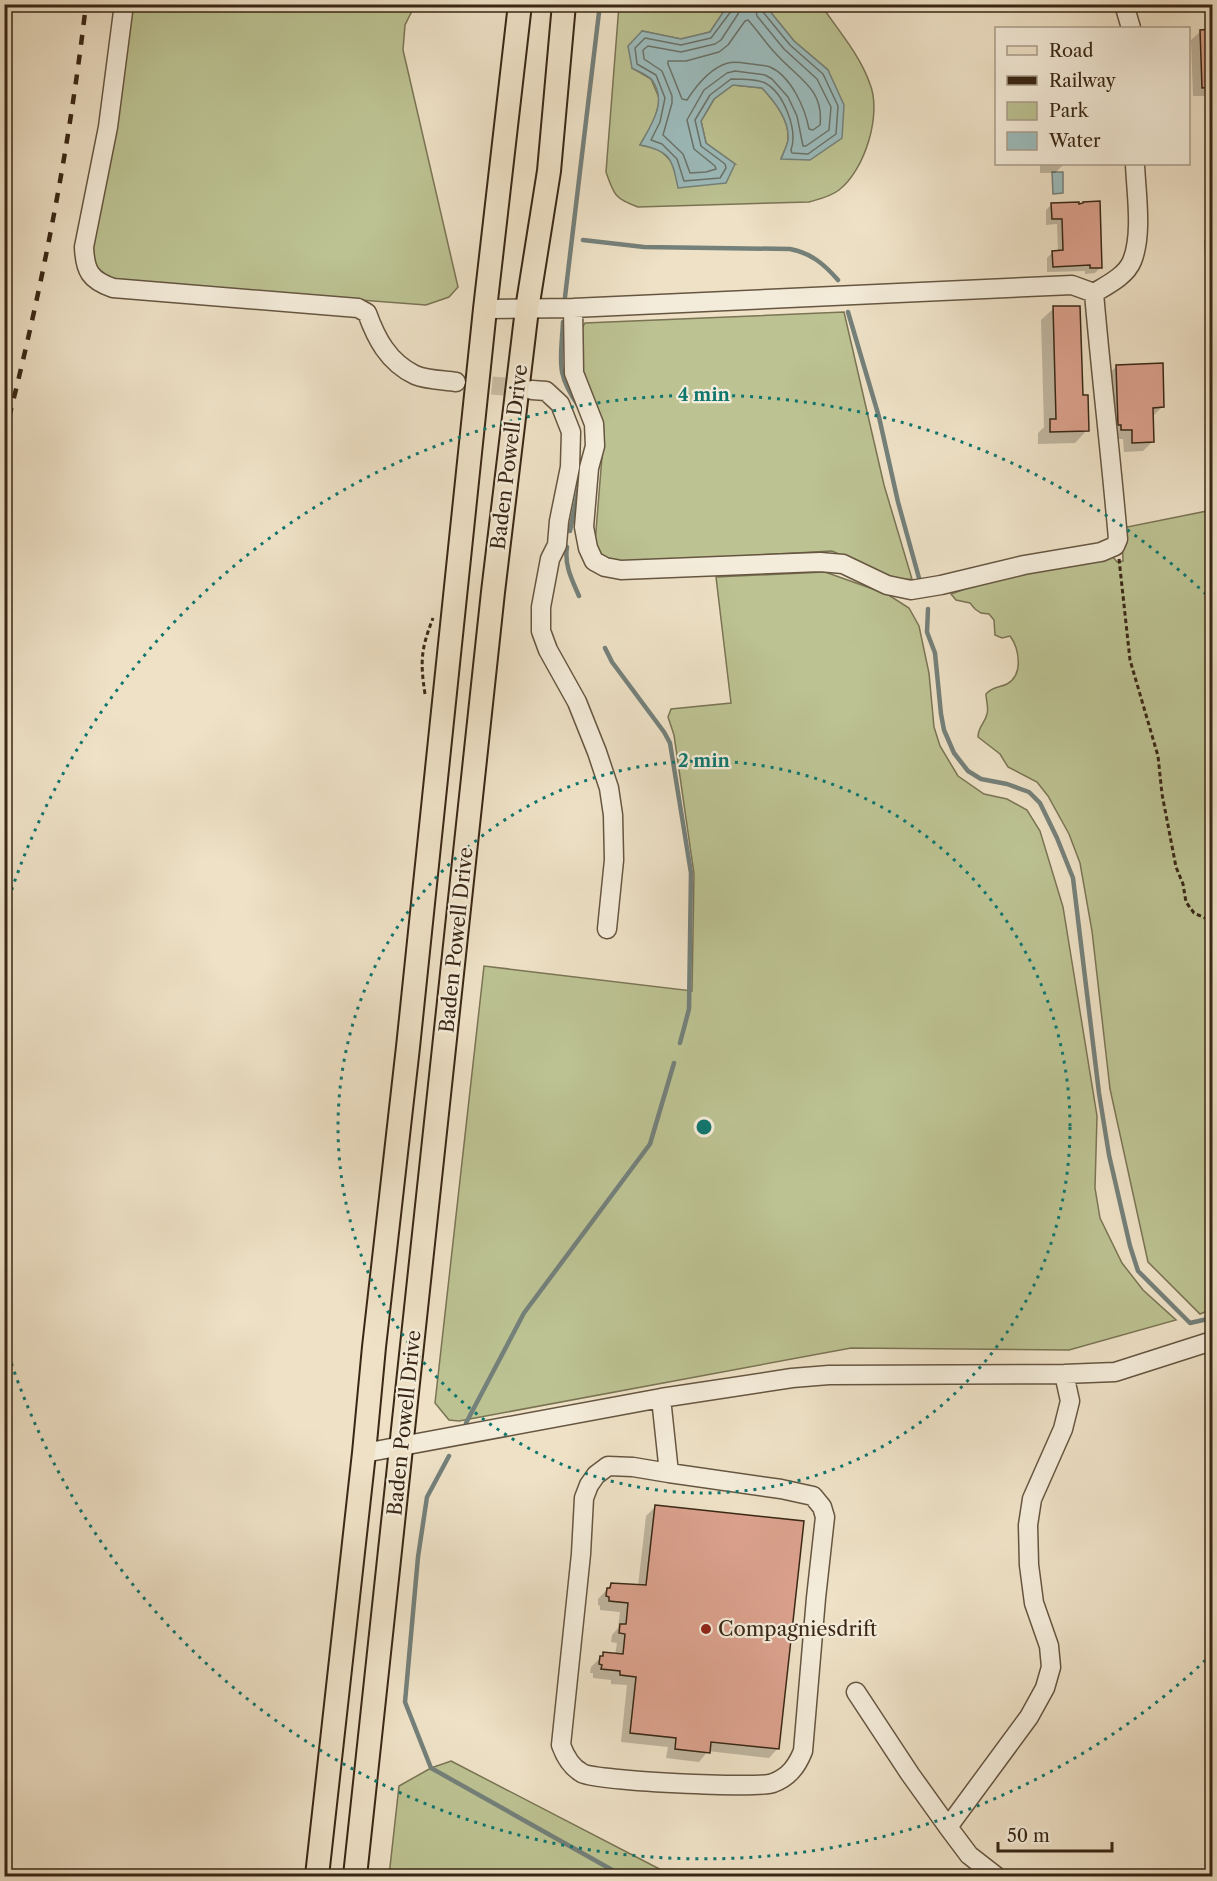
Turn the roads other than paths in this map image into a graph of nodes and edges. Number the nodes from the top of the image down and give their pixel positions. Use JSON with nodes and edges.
{"nodes":[{"id":1,"x":124,"y":4,"type":"edge"},
{"id":2,"x":520,"y":4,"type":"edge"},
{"id":3,"x":564,"y":4,"type":"edge"},
{"id":4,"x":1124,"y":4,"type":"edge"},
{"id":5,"x":1131,"y":27,"type":"edge"},
{"id":6,"x":1135,"y":165,"type":"edge"},
{"id":7,"x":1094,"y":293,"type":"junction"},
{"id":8,"x":573,"y":308,"type":"junction"},
{"id":9,"x":485,"y":309,"type":"junction"},
{"id":10,"x":527,"y":309,"type":"junction"},
{"id":11,"x":456,"y":382,"type":"tunnel mouth"},
{"id":12,"x":532,"y":390,"type":"tunnel mouth"},
{"id":13,"x":558,"y":527,"type":"junction"},
{"id":14,"x":588,"y":549,"type":"junction"},
{"id":15,"x":607,"y":929,"type":"dead end"},
{"id":16,"x":1212,"y":1341,"type":"edge"},
{"id":17,"x":1064,"y":1374,"type":"junction"},
{"id":18,"x":661,"y":1398,"type":"junction"},
{"id":19,"x":402,"y":1447,"type":"junction"},
{"id":20,"x":364,"y":1453,"type":"junction"},
{"id":21,"x":669,"y":1473,"type":"junction"},
{"id":22,"x":856,"y":1692,"type":"dead end"},
{"id":23,"x":948,"y":1827,"type":"junction"},
{"id":24,"x":317,"y":1876,"type":"edge"},
{"id":25,"x":355,"y":1876,"type":"edge"},
{"id":26,"x":996,"y":1876,"type":"edge"}],
"edges":[{"from":1,"to":11,"type":"street"},
{"from":2,"to":9,"type":"main road","name":"Baden Powell Drive"},
{"from":3,"to":10,"type":"main road","name":"Baden Powell Drive"},
{"from":4,"to":5,"type":"street"},
{"from":6,"to":7,"type":"street"},
{"from":7,"to":8,"type":"street"},
{"from":7,"to":14,"type":"street"},
{"from":8,"to":10,"type":"street"},
{"from":8,"to":14,"type":"street"},
{"from":9,"to":10,"type":"street"},
{"from":9,"to":20,"type":"main road","name":"Baden Powell Drive"},
{"from":10,"to":19,"type":"main road","name":"Baden Powell Drive"},
{"from":12,"to":13,"type":"street"},
{"from":13,"to":14,"type":"street"},
{"from":13,"to":15,"type":"street"},
{"from":16,"to":17,"type":"street"},
{"from":17,"to":18,"type":"street"},
{"from":17,"to":23,"type":"street"},
{"from":18,"to":19,"type":"street"},
{"from":18,"to":21,"type":"street"},
{"from":19,"to":20,"type":"street"},
{"from":19,"to":25,"type":"main road","name":"Baden Powell Drive"},
{"from":20,"to":24,"type":"main road","name":"Baden Powell Drive"},
{"from":21,"to":21,"type":"street"},
{"from":22,"to":23,"type":"street"},
{"from":23,"to":26,"type":"street"}]}
